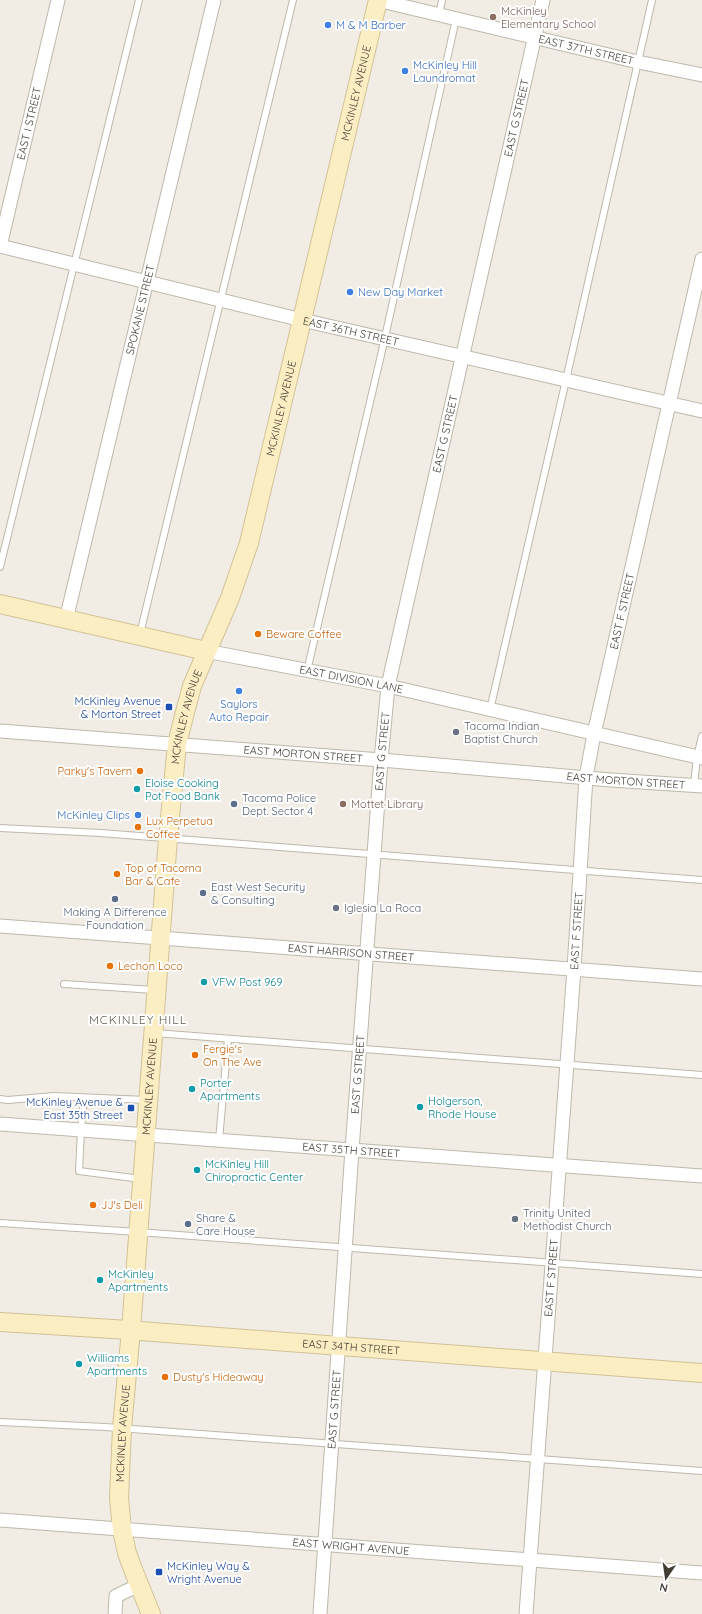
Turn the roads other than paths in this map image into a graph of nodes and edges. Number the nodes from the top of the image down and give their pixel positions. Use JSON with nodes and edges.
{"nodes":[{"id":1,"x":58,"y":0,"type":"edge"},
{"id":2,"x":139,"y":0,"type":"edge"},
{"id":3,"x":214,"y":0,"type":"edge"},
{"id":4,"x":293,"y":0,"type":"edge"},
{"id":5,"x":377,"y":0,"type":"edge"},
{"id":6,"x":442,"y":0,"type":"edge"},
{"id":7,"x":543,"y":0,"type":"edge"},
{"id":8,"x":652,"y":0,"type":"edge"},
{"id":9,"x":439,"y":15,"type":"junction"},
{"id":10,"x":456,"y":19,"type":"junction"},
{"id":11,"x":534,"y":38,"type":"junction"},
{"id":12,"x":638,"y":62,"type":"junction"},
{"id":13,"x":702,"y":75,"type":"edge"},
{"id":14,"x":0,"y":246,"type":"edge"},
{"id":15,"x":702,"y":259,"type":"edge"},
{"id":16,"x":74,"y":264,"type":"junction"},
{"id":17,"x":147,"y":281,"type":"junction"},
{"id":18,"x":222,"y":300,"type":"junction"},
{"id":19,"x":302,"y":320,"type":"junction"},
{"id":20,"x":384,"y":339,"type":"junction"},
{"id":21,"x":462,"y":357,"type":"junction"},
{"id":22,"x":566,"y":380,"type":"junction"},
{"id":23,"x":669,"y":403,"type":"junction"},
{"id":24,"x":702,"y":411,"type":"edge"},
{"id":25,"x":0,"y":567,"type":"edge"},
{"id":26,"x":0,"y":604,"type":"edge"},
{"id":27,"x":66,"y":620,"type":"junction"},
{"id":28,"x":140,"y":636,"type":"junction"},
{"id":29,"x":206,"y":651,"type":"junction"},
{"id":30,"x":306,"y":671,"type":"junction"},
{"id":31,"x":388,"y":686,"type":"junction"},
{"id":32,"x":490,"y":710,"type":"junction"},
{"id":33,"x":0,"y":731,"type":"edge"},
{"id":34,"x":594,"y":734,"type":"junction"},
{"id":35,"x":702,"y":736,"type":"edge"},
{"id":36,"x":177,"y":744,"type":"junction"},
{"id":37,"x":700,"y":757,"type":"edge"},
{"id":38,"x":381,"y":760,"type":"junction"},
{"id":39,"x":586,"y":777,"type":"junction"},
{"id":40,"x":698,"y":785,"type":"edge"},
{"id":41,"x":0,"y":828,"type":"edge"},
{"id":42,"x":168,"y":838,"type":"junction"},
{"id":43,"x":374,"y":855,"type":"junction"},
{"id":44,"x":580,"y":870,"type":"junction"},
{"id":45,"x":702,"y":880,"type":"edge"},
{"id":46,"x":0,"y":926,"type":"edge"},
{"id":47,"x":160,"y":938,"type":"junction"},
{"id":48,"x":367,"y":954,"type":"junction"},
{"id":49,"x":574,"y":969,"type":"junction"},
{"id":50,"x":702,"y":979,"type":"edge"},
{"id":51,"x":64,"y":984,"type":"dead end"},
{"id":52,"x":156,"y":990,"type":"junction"},
{"id":53,"x":153,"y":1033,"type":"junction"},
{"id":54,"x":228,"y":1039,"type":"junction"},
{"id":55,"x":360,"y":1049,"type":"junction"},
{"id":56,"x":567,"y":1065,"type":"junction"},
{"id":57,"x":702,"y":1075,"type":"edge"},
{"id":58,"x":0,"y":1099,"type":"edge"},
{"id":59,"x":84,"y":1099,"type":"junction"},
{"id":60,"x":148,"y":1100,"type":"junction"},
{"id":61,"x":0,"y":1124,"type":"edge"},
{"id":62,"x":81,"y":1130,"type":"junction"},
{"id":63,"x":145,"y":1134,"type":"junction"},
{"id":64,"x":219,"y":1140,"type":"junction"},
{"id":65,"x":352,"y":1150,"type":"junction"},
{"id":66,"x":560,"y":1165,"type":"junction"},
{"id":67,"x":702,"y":1176,"type":"edge"},
{"id":68,"x":142,"y":1179,"type":"junction"},
{"id":69,"x":0,"y":1223,"type":"edge"},
{"id":70,"x":138,"y":1232,"type":"junction"},
{"id":71,"x":345,"y":1247,"type":"junction"},
{"id":72,"x":553,"y":1263,"type":"junction"},
{"id":73,"x":702,"y":1274,"type":"edge"},
{"id":74,"x":0,"y":1322,"type":"edge"},
{"id":75,"x":131,"y":1330,"type":"junction"},
{"id":76,"x":339,"y":1346,"type":"junction"},
{"id":77,"x":546,"y":1362,"type":"junction"},
{"id":78,"x":702,"y":1373,"type":"edge"},
{"id":79,"x":0,"y":1422,"type":"edge"},
{"id":80,"x":122,"y":1428,"type":"junction"},
{"id":81,"x":332,"y":1444,"type":"junction"},
{"id":82,"x":538,"y":1459,"type":"junction"},
{"id":83,"x":702,"y":1470,"type":"edge"},
{"id":84,"x":0,"y":1520,"type":"edge"},
{"id":85,"x":122,"y":1530,"type":"junction"},
{"id":86,"x":325,"y":1545,"type":"junction"},
{"id":87,"x":530,"y":1560,"type":"junction"},
{"id":88,"x":702,"y":1573,"type":"edge"},
{"id":89,"x":139,"y":1585,"type":"junction"},
{"id":90,"x":114,"y":1614,"type":"edge"},
{"id":91,"x":151,"y":1614,"type":"edge"},
{"id":92,"x":320,"y":1614,"type":"edge"},
{"id":93,"x":526,"y":1614,"type":"edge"}],
"edges":[{"from":1,"to":14,"type":"street","name":"EAST I STREET"},
{"from":2,"to":16,"type":"lane"},
{"from":3,"to":17,"type":"street","name":"SPOKANE STREET"},
{"from":4,"to":18,"type":"lane"},
{"from":5,"to":9,"type":"street","name":"EAST 37TH STREET"},
{"from":5,"to":19,"type":"street","name":"MCKINLEY AVENUE"},
{"from":6,"to":9,"type":"lane"},
{"from":7,"to":11,"type":"street","name":"EAST G STREET"},
{"from":8,"to":12,"type":"lane"},
{"from":9,"to":10,"type":"street","name":"EAST 37TH STREET"},
{"from":10,"to":11,"type":"street","name":"EAST 37TH STREET"},
{"from":10,"to":20,"type":"lane"},
{"from":11,"to":12,"type":"street","name":"EAST 37TH STREET"},
{"from":11,"to":21,"type":"street","name":"EAST G STREET"},
{"from":12,"to":13,"type":"street","name":"EAST 37TH STREET"},
{"from":12,"to":22,"type":"lane"},
{"from":14,"to":16,"type":"street","name":"EAST 36TH STREET"},
{"from":15,"to":23,"type":"street","name":"EAST F STREET"},
{"from":16,"to":17,"type":"street","name":"EAST 36TH STREET"},
{"from":16,"to":25,"type":"lane"},
{"from":17,"to":18,"type":"street","name":"EAST 36TH STREET"},
{"from":17,"to":27,"type":"street","name":"SPOKANE STREET"},
{"from":18,"to":19,"type":"street","name":"EAST 36TH STREET"},
{"from":18,"to":28,"type":"lane"},
{"from":19,"to":20,"type":"street","name":"EAST 36TH STREET"},
{"from":19,"to":29,"type":"street","name":"MCKINLEY AVENUE"},
{"from":20,"to":21,"type":"street","name":"EAST 36TH STREET"},
{"from":20,"to":30,"type":"lane"},
{"from":21,"to":22,"type":"street","name":"EAST 36TH STREET"},
{"from":21,"to":31,"type":"street","name":"EAST G STREET"},
{"from":22,"to":23,"type":"street","name":"EAST 36TH STREET"},
{"from":22,"to":32,"type":"lane"},
{"from":23,"to":24,"type":"street","name":"EAST 36TH STREET"},
{"from":23,"to":34,"type":"street","name":"EAST F STREET"},
{"from":26,"to":27,"type":"street","name":"EAST DIVISION LANE"},
{"from":27,"to":28,"type":"street","name":"EAST DIVISION LANE"},
{"from":28,"to":29,"type":"street","name":"EAST DIVISION LANE"},
{"from":29,"to":30,"type":"street","name":"EAST DIVISION LANE"},
{"from":29,"to":36,"type":"street","name":"MCKINLEY AVENUE"},
{"from":30,"to":31,"type":"street","name":"EAST DIVISION LANE"},
{"from":31,"to":32,"type":"street","name":"EAST DIVISION LANE"},
{"from":31,"to":38,"type":"street","name":"EAST G STREET"},
{"from":32,"to":34,"type":"street","name":"EAST DIVISION LANE"},
{"from":33,"to":36,"type":"street","name":"EAST MORTON STREET"},
{"from":34,"to":37,"type":"street","name":"EAST DIVISION LANE"},
{"from":34,"to":39,"type":"street","name":"EAST F STREET"},
{"from":35,"to":37,"type":"lane"},
{"from":36,"to":38,"type":"street","name":"EAST MORTON STREET"},
{"from":36,"to":42,"type":"street","name":"MCKINLEY AVENUE"},
{"from":37,"to":40,"type":"lane"},
{"from":38,"to":39,"type":"street","name":"EAST MORTON STREET"},
{"from":38,"to":43,"type":"street","name":"EAST G STREET"},
{"from":39,"to":40,"type":"street","name":"EAST MORTON STREET"},
{"from":39,"to":44,"type":"street","name":"EAST F STREET"},
{"from":41,"to":42,"type":"lane"},
{"from":42,"to":43,"type":"lane"},
{"from":42,"to":47,"type":"street","name":"MCKINLEY AVENUE"},
{"from":43,"to":44,"type":"lane"},
{"from":43,"to":48,"type":"street","name":"EAST G STREET"},
{"from":44,"to":45,"type":"lane"},
{"from":44,"to":49,"type":"street","name":"EAST F STREET"},
{"from":46,"to":47,"type":"street","name":"EAST HARRISON STREET"},
{"from":47,"to":48,"type":"street","name":"EAST HARRISON STREET"},
{"from":47,"to":52,"type":"street","name":"MCKINLEY AVENUE"},
{"from":48,"to":49,"type":"street","name":"EAST HARRISON STREET"},
{"from":48,"to":55,"type":"street","name":"EAST G STREET"},
{"from":49,"to":50,"type":"street","name":"EAST HARRISON STREET"},
{"from":49,"to":56,"type":"street","name":"EAST F STREET"},
{"from":51,"to":52,"type":"lane"},
{"from":52,"to":53,"type":"street","name":"MCKINLEY AVENUE"},
{"from":53,"to":54,"type":"lane"},
{"from":53,"to":60,"type":"street","name":"MCKINLEY AVENUE"},
{"from":54,"to":55,"type":"lane"},
{"from":54,"to":64,"type":"lane"},
{"from":55,"to":56,"type":"lane"},
{"from":55,"to":65,"type":"street","name":"EAST G STREET"},
{"from":56,"to":57,"type":"lane"},
{"from":56,"to":66,"type":"street","name":"EAST F STREET"},
{"from":58,"to":59,"type":"lane"},
{"from":59,"to":60,"type":"lane"},
{"from":59,"to":62,"type":"lane"},
{"from":60,"to":63,"type":"street","name":"MCKINLEY AVENUE"},
{"from":61,"to":62,"type":"street","name":"EAST 35TH STREET"},
{"from":62,"to":63,"type":"street","name":"EAST 35TH STREET"},
{"from":62,"to":68,"type":"lane"},
{"from":63,"to":64,"type":"street","name":"EAST 35TH STREET"},
{"from":63,"to":68,"type":"street","name":"MCKINLEY AVENUE"},
{"from":64,"to":65,"type":"street","name":"EAST 35TH STREET"},
{"from":65,"to":66,"type":"street","name":"EAST 35TH STREET"},
{"from":65,"to":71,"type":"street","name":"EAST G STREET"},
{"from":66,"to":67,"type":"street","name":"EAST 35TH STREET"},
{"from":66,"to":72,"type":"street","name":"EAST F STREET"},
{"from":68,"to":70,"type":"street","name":"MCKINLEY AVENUE"},
{"from":69,"to":70,"type":"lane"},
{"from":70,"to":71,"type":"lane"},
{"from":70,"to":75,"type":"street","name":"MCKINLEY AVENUE"},
{"from":71,"to":72,"type":"lane"},
{"from":71,"to":76,"type":"street","name":"EAST G STREET"},
{"from":72,"to":73,"type":"lane"},
{"from":72,"to":77,"type":"street","name":"EAST F STREET"},
{"from":74,"to":75,"type":"street","name":"EAST 34TH STREET"},
{"from":75,"to":76,"type":"street","name":"EAST 34TH STREET"},
{"from":75,"to":80,"type":"street","name":"MCKINLEY AVENUE"},
{"from":76,"to":77,"type":"street","name":"EAST 34TH STREET"},
{"from":76,"to":81,"type":"street","name":"EAST G STREET"},
{"from":77,"to":78,"type":"street","name":"EAST 34TH STREET"},
{"from":77,"to":82,"type":"street","name":"EAST F STREET"},
{"from":79,"to":80,"type":"lane"},
{"from":80,"to":81,"type":"lane"},
{"from":80,"to":85,"type":"street","name":"MCKINLEY AVENUE"},
{"from":81,"to":82,"type":"lane"},
{"from":81,"to":86,"type":"street","name":"EAST G STREET"},
{"from":82,"to":83,"type":"lane"},
{"from":82,"to":87,"type":"street","name":"EAST F STREET"},
{"from":84,"to":85,"type":"street","name":"EAST WRIGHT AVENUE"},
{"from":85,"to":86,"type":"street","name":"EAST WRIGHT AVENUE"},
{"from":85,"to":89,"type":"street","name":"MCKINLEY AVENUE"},
{"from":86,"to":87,"type":"street","name":"EAST WRIGHT AVENUE"},
{"from":86,"to":92,"type":"street","name":"EAST G STREET"},
{"from":87,"to":88,"type":"street","name":"EAST WRIGHT AVENUE"},
{"from":87,"to":93,"type":"street","name":"EAST F STREET"},
{"from":89,"to":90,"type":"street"},
{"from":89,"to":91,"type":"street","name":"MCKINLEY AVENUE"}]}
